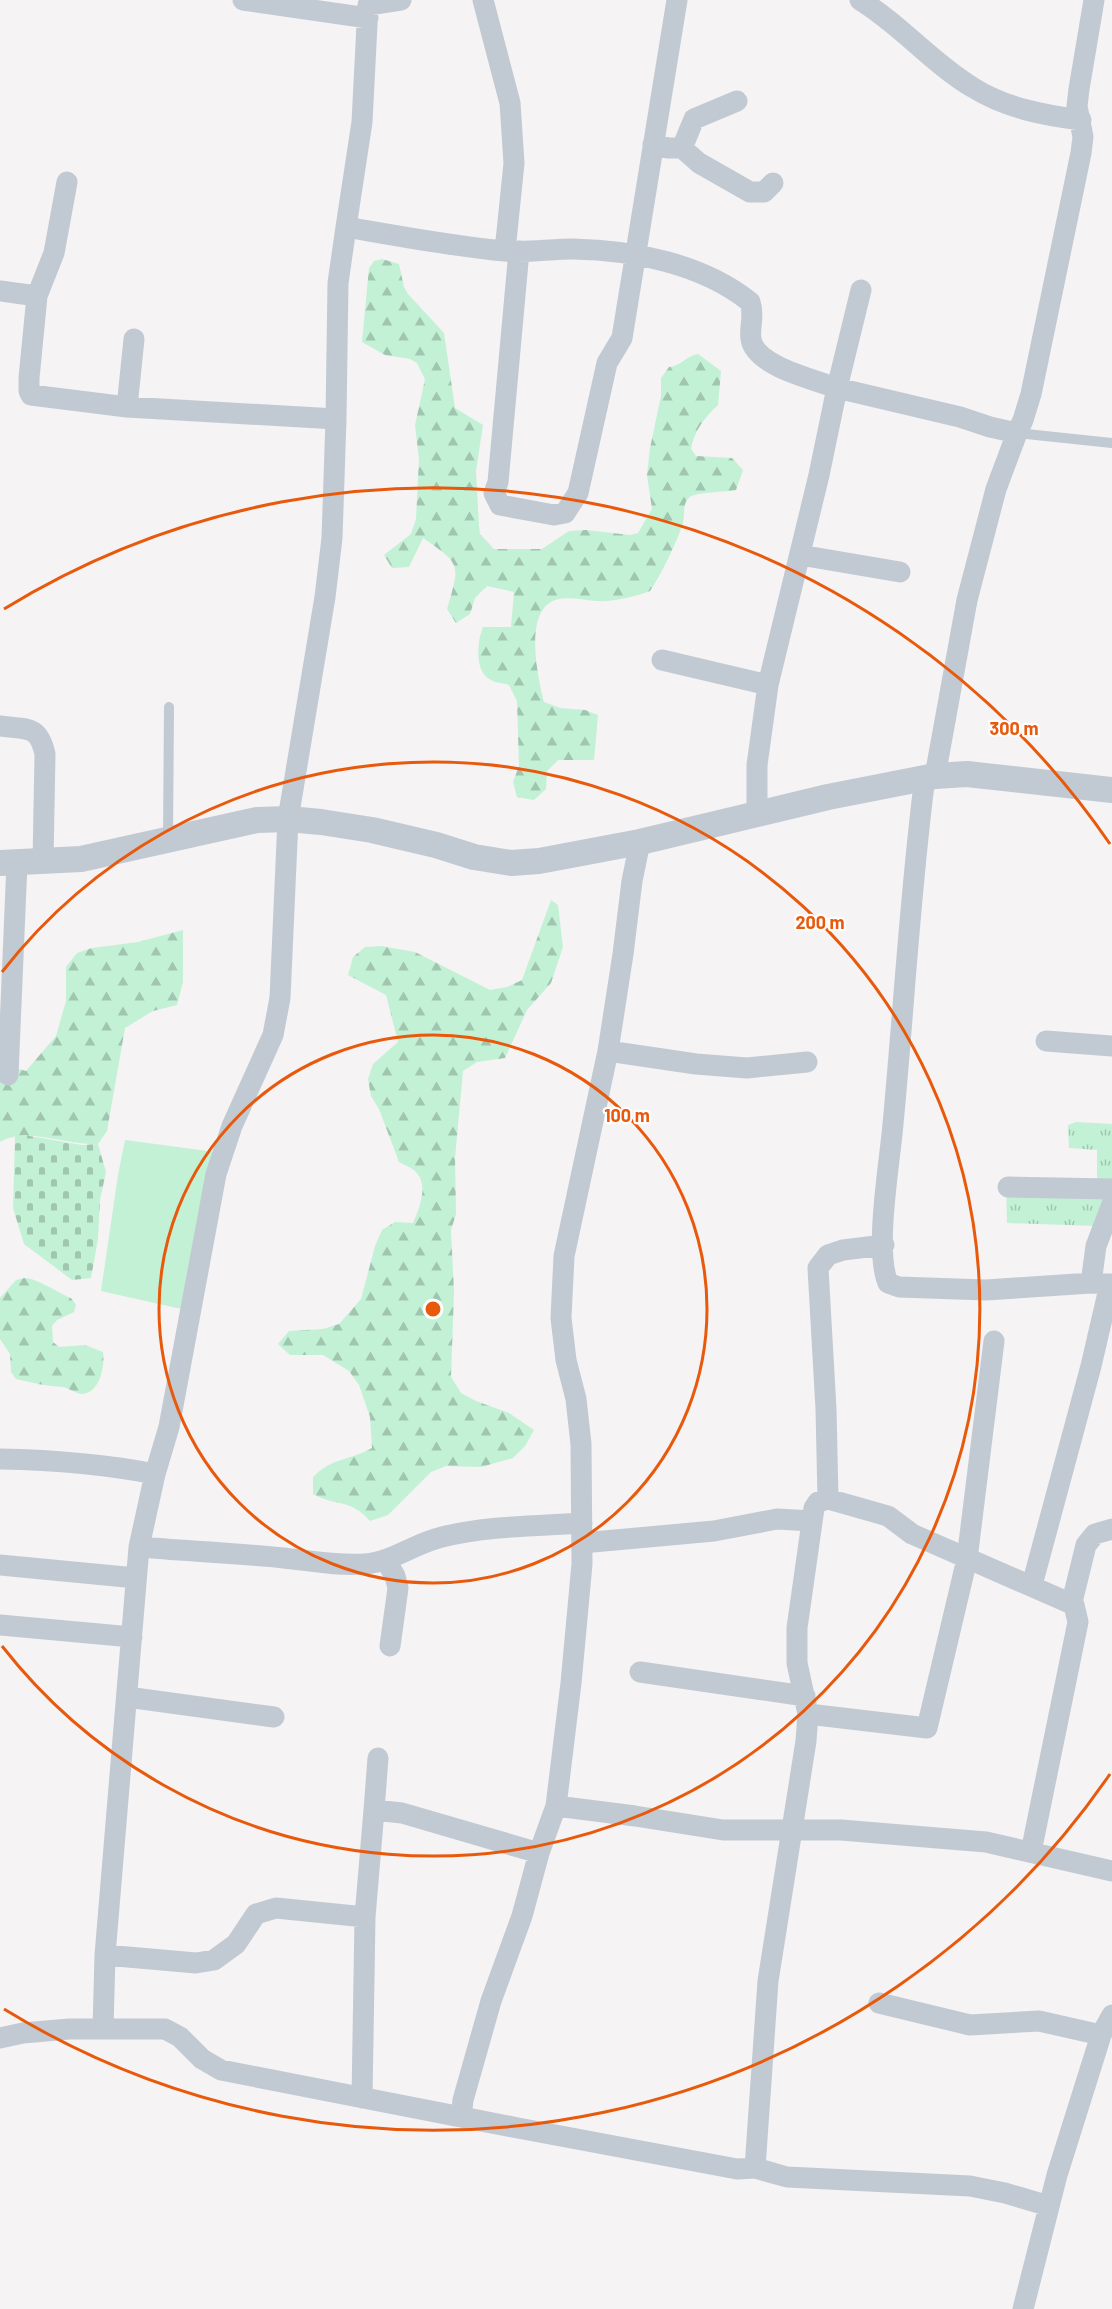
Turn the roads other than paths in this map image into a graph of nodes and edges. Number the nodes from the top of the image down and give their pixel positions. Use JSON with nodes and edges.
{"nodes":[{"id":1,"x":243,"y":0,"type":"edge"},
{"id":2,"x":401,"y":0,"type":"edge"},
{"id":3,"x":483,"y":0,"type":"edge"},
{"id":4,"x":677,"y":0,"type":"edge"},
{"id":5,"x":861,"y":0,"type":"edge"},
{"id":6,"x":1094,"y":0,"type":"edge"},
{"id":7,"x":887,"y":7,"type":"edge"},
{"id":8,"x":368,"y":8,"type":"edge"},
{"id":9,"x":736,"y":101,"type":"dead end"},
{"id":10,"x":1081,"y":120,"type":"junction"},
{"id":11,"x":652,"y":144,"type":"junction"},
{"id":12,"x":682,"y":148,"type":"junction"},
{"id":13,"x":67,"y":182,"type":"dead end"},
{"id":14,"x":773,"y":183,"type":"dead end"},
{"id":15,"x":345,"y":227,"type":"junction"},
{"id":16,"x":512,"y":251,"type":"junction"},
{"id":17,"x":636,"y":254,"type":"junction"},
{"id":18,"x":861,"y":290,"type":"dead end"},
{"id":19,"x":0,"y":291,"type":"edge"},
{"id":20,"x":37,"y":296,"type":"junction"},
{"id":21,"x":134,"y":339,"type":"dead end"},
{"id":22,"x":837,"y":388,"type":"junction"},
{"id":23,"x":127,"y":407,"type":"junction"},
{"id":24,"x":336,"y":419,"type":"junction"},
{"id":25,"x":1017,"y":433,"type":"junction"},
{"id":26,"x":1112,"y":443,"type":"edge"},
{"id":27,"x":800,"y":555,"type":"junction"},
{"id":28,"x":900,"y":572,"type":"dead end"},
{"id":29,"x":662,"y":660,"type":"dead end"},
{"id":30,"x":768,"y":685,"type":"junction"},
{"id":31,"x":169,"y":707,"type":"dead end"},
{"id":32,"x":0,"y":726,"type":"edge"},
{"id":33,"x":930,"y":776,"type":"junction"},
{"id":34,"x":1112,"y":790,"type":"edge"},
{"id":35,"x":757,"y":815,"type":"junction"},
{"id":36,"x":288,"y":819,"type":"junction"},
{"id":37,"x":168,"y":839,"type":"junction"},
{"id":38,"x":640,"y":842,"type":"junction"},
{"id":39,"x":43,"y":862,"type":"junction"},
{"id":40,"x":8,"y":863,"type":"edge"},
{"id":41,"x":1046,"y":1041,"type":"dead end"},
{"id":42,"x":1112,"y":1046,"type":"edge"},
{"id":43,"x":608,"y":1051,"type":"junction"},
{"id":44,"x":807,"y":1062,"type":"dead end"},
{"id":45,"x":8,"y":1075,"type":"dead end"},
{"id":46,"x":1008,"y":1187,"type":"dead end"},
{"id":47,"x":1112,"y":1189,"type":"edge"},
{"id":48,"x":1112,"y":1204,"type":"edge"},
{"id":49,"x":884,"y":1245,"type":"junction"},
{"id":50,"x":1104,"y":1284,"type":"edge"},
{"id":51,"x":994,"y":1341,"type":"dead end"},
{"id":52,"x":0,"y":1459,"type":"edge"},
{"id":53,"x":155,"y":1474,"type":"junction"},
{"id":54,"x":828,"y":1499,"type":"junction"},
{"id":55,"x":812,"y":1521,"type":"junction"},
{"id":56,"x":1112,"y":1529,"type":"edge"},
{"id":57,"x":582,"y":1533,"type":"junction"},
{"id":58,"x":139,"y":1547,"type":"junction"},
{"id":59,"x":967,"y":1559,"type":"junction"},
{"id":60,"x":386,"y":1561,"type":"junction"},
{"id":61,"x":0,"y":1564,"type":"edge"},
{"id":62,"x":136,"y":1578,"type":"junction"},
{"id":63,"x":1032,"y":1585,"type":"junction"},
{"id":64,"x":1072,"y":1602,"type":"junction"},
{"id":65,"x":0,"y":1625,"type":"edge"},
{"id":66,"x":132,"y":1637,"type":"junction"},
{"id":67,"x":390,"y":1646,"type":"dead end"},
{"id":68,"x":640,"y":1672,"type":"dead end"},
{"id":69,"x":127,"y":1697,"type":"junction"},
{"id":70,"x":806,"y":1705,"type":"junction"},
{"id":71,"x":274,"y":1717,"type":"dead end"},
{"id":72,"x":378,"y":1758,"type":"dead end"},
{"id":73,"x":556,"y":1806,"type":"junction"},
{"id":74,"x":374,"y":1810,"type":"junction"},
{"id":75,"x":792,"y":1831,"type":"junction"},
{"id":76,"x":1031,"y":1852,"type":"junction"},
{"id":77,"x":539,"y":1853,"type":"junction"},
{"id":78,"x":1112,"y":1871,"type":"edge"},
{"id":79,"x":365,"y":1917,"type":"junction"},
{"id":80,"x":105,"y":1955,"type":"junction"},
{"id":81,"x":879,"y":2003,"type":"dead end"},
{"id":82,"x":1112,"y":2015,"type":"edge"},
{"id":83,"x":103,"y":2029,"type":"junction"},
{"id":84,"x":1101,"y":2035,"type":"junction"},
{"id":85,"x":0,"y":2038,"type":"edge"},
{"id":86,"x":362,"y":2098,"type":"junction"},
{"id":87,"x":461,"y":2117,"type":"junction"},
{"id":88,"x":755,"y":2168,"type":"junction"},
{"id":89,"x":1049,"y":2206,"type":"junction"},
{"id":90,"x":1023,"y":2309,"type":"edge"}],
"edges":[{"from":1,"to":8,"type":"street"},
{"from":2,"to":8,"type":"street"},
{"from":3,"to":16,"type":"street"},
{"from":4,"to":11,"type":"street"},
{"from":5,"to":7,"type":"street"},
{"from":6,"to":10,"type":"street"},
{"from":7,"to":10,"type":"street"},
{"from":8,"to":15,"type":"street"},
{"from":9,"to":12,"type":"street"},
{"from":10,"to":25,"type":"street"},
{"from":11,"to":12,"type":"street"},
{"from":11,"to":17,"type":"street"},
{"from":12,"to":14,"type":"street"},
{"from":13,"to":20,"type":"street"},
{"from":15,"to":16,"type":"street"},
{"from":15,"to":24,"type":"street"},
{"from":16,"to":17,"type":"street"},
{"from":16,"to":17,"type":"street"},
{"from":17,"to":22,"type":"street"},
{"from":18,"to":22,"type":"street"},
{"from":19,"to":20,"type":"street"},
{"from":20,"to":23,"type":"street"},
{"from":21,"to":23,"type":"street"},
{"from":22,"to":25,"type":"street"},
{"from":22,"to":27,"type":"street"},
{"from":23,"to":24,"type":"street"},
{"from":24,"to":36,"type":"street"},
{"from":25,"to":26,"type":"lane"},
{"from":25,"to":33,"type":"street"},
{"from":27,"to":28,"type":"street"},
{"from":27,"to":30,"type":"street"},
{"from":29,"to":30,"type":"street"},
{"from":30,"to":35,"type":"street"},
{"from":31,"to":37,"type":"lane"},
{"from":32,"to":39,"type":"street"},
{"from":33,"to":34,"type":"street"},
{"from":33,"to":35,"type":"street"},
{"from":33,"to":49,"type":"street"},
{"from":35,"to":38,"type":"street"},
{"from":36,"to":37,"type":"street"},
{"from":36,"to":38,"type":"street"},
{"from":36,"to":53,"type":"street"},
{"from":37,"to":39,"type":"street"},
{"from":38,"to":43,"type":"street"},
{"from":39,"to":40,"type":"street"},
{"from":40,"to":45,"type":"street"},
{"from":41,"to":42,"type":"street"},
{"from":43,"to":44,"type":"street"},
{"from":43,"to":57,"type":"street"},
{"from":46,"to":47,"type":"street"},
{"from":48,"to":50,"type":"street"},
{"from":49,"to":50,"type":"street"},
{"from":49,"to":54,"type":"street"},
{"from":50,"to":63,"type":"street"},
{"from":51,"to":59,"type":"street"},
{"from":52,"to":53,"type":"street"},
{"from":53,"to":58,"type":"street"},
{"from":54,"to":55,"type":"street"},
{"from":54,"to":59,"type":"street"},
{"from":55,"to":57,"type":"street"},
{"from":55,"to":70,"type":"street"},
{"from":56,"to":64,"type":"street"},
{"from":57,"to":60,"type":"street"},
{"from":57,"to":73,"type":"street"},
{"from":58,"to":60,"type":"street"},
{"from":58,"to":62,"type":"street"},
{"from":59,"to":63,"type":"street"},
{"from":59,"to":70,"type":"street"},
{"from":60,"to":67,"type":"street"},
{"from":61,"to":62,"type":"street"},
{"from":62,"to":66,"type":"street"},
{"from":63,"to":64,"type":"street"},
{"from":64,"to":76,"type":"street"},
{"from":65,"to":66,"type":"street"},
{"from":66,"to":69,"type":"street"},
{"from":68,"to":70,"type":"street"},
{"from":69,"to":71,"type":"street"},
{"from":69,"to":80,"type":"street"},
{"from":70,"to":75,"type":"street"},
{"from":72,"to":74,"type":"street"},
{"from":73,"to":75,"type":"street"},
{"from":73,"to":77,"type":"street"},
{"from":74,"to":77,"type":"street"},
{"from":74,"to":79,"type":"street"},
{"from":75,"to":76,"type":"street"},
{"from":75,"to":88,"type":"street"},
{"from":76,"to":78,"type":"street"},
{"from":77,"to":87,"type":"street"},
{"from":79,"to":80,"type":"street"},
{"from":79,"to":86,"type":"street"},
{"from":80,"to":83,"type":"street"},
{"from":81,"to":84,"type":"street"},
{"from":82,"to":84,"type":"street"},
{"from":83,"to":85,"type":"street"},
{"from":83,"to":86,"type":"street"},
{"from":84,"to":89,"type":"street"},
{"from":86,"to":87,"type":"street"},
{"from":87,"to":88,"type":"street"},
{"from":88,"to":89,"type":"street"},
{"from":89,"to":90,"type":"street"}]}
